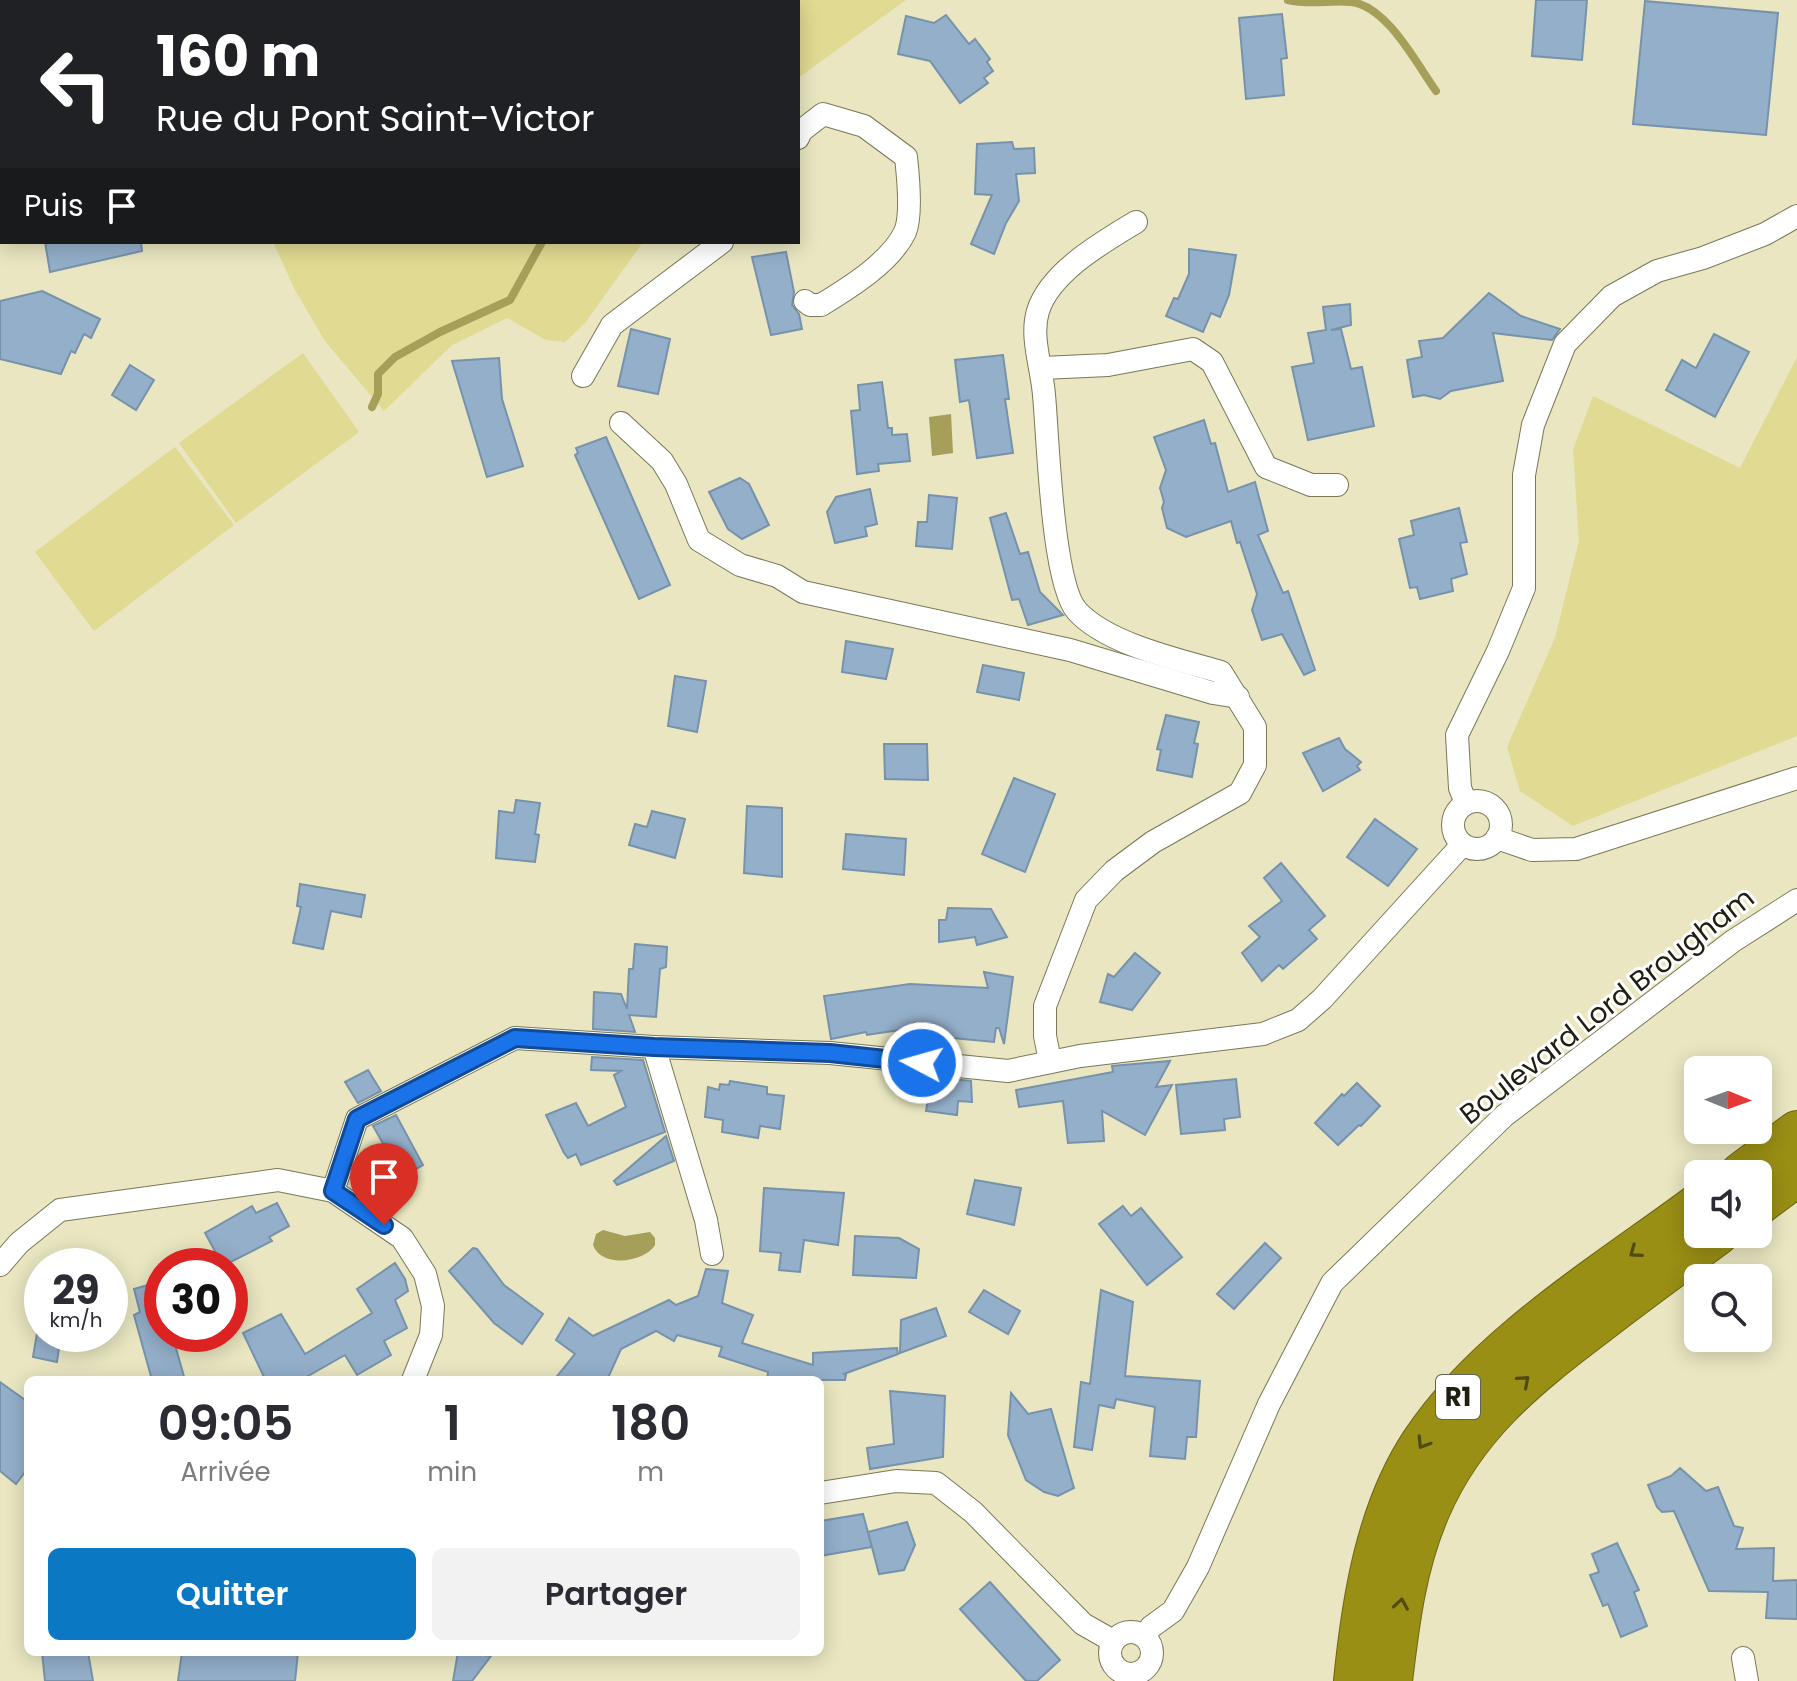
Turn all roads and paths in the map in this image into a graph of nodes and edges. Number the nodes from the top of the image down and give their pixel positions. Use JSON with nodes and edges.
{"nodes":[{"id":1,"x":800,"y":133,"type":"edge"},
{"id":2,"x":1797,"y":216,"type":"edge"},
{"id":3,"x":1136,"y":222,"type":"dead end"},
{"id":4,"x":719,"y":244,"type":"edge"},
{"id":5,"x":805,"y":301,"type":"dead end"},
{"id":6,"x":1042,"y":368,"type":"junction"},
{"id":7,"x":583,"y":376,"type":"dead end"},
{"id":8,"x":621,"y":423,"type":"dead end"},
{"id":9,"x":1337,"y":485,"type":"dead end"},
{"id":10,"x":1238,"y":697,"type":"junction"},
{"id":11,"x":1797,"y":778,"type":"edge"},
{"id":12,"x":1466,"y":803,"type":"junction"},
{"id":13,"x":1497,"y":838,"type":"junction"},
{"id":14,"x":1462,"y":845,"type":"junction"},
{"id":15,"x":1797,"y":900,"type":"edge"},
{"id":16,"x":654,"y":1047,"type":"junction"},
{"id":17,"x":1050,"y":1061,"type":"junction"},
{"id":18,"x":1797,"y":1132,"type":"edge"},
{"id":19,"x":1760,"y":1160,"type":"edge"},
{"id":20,"x":1797,"y":1175,"type":"edge"},
{"id":21,"x":333,"y":1191,"type":"junction"},
{"id":22,"x":1772,"y":1194,"type":"edge"},
{"id":23,"x":1684,"y":1215,"type":"edge"},
{"id":24,"x":1698,"y":1248,"type":"edge"},
{"id":25,"x":712,"y":1254,"type":"dead end"},
{"id":26,"x":0,"y":1265,"type":"edge"},
{"id":27,"x":415,"y":1376,"type":"edge"},
{"id":28,"x":824,"y":1492,"type":"edge"},
{"id":29,"x":1144,"y":1636,"type":"junction"},
{"id":30,"x":1113,"y":1641,"type":"junction"},
{"id":31,"x":1743,"y":1658,"type":"dead end"},
{"id":32,"x":1122,"y":1677,"type":"edge"},
{"id":33,"x":1355,"y":1681,"type":"edge"},
{"id":34,"x":1391,"y":1681,"type":"edge"},
{"id":35,"x":1747,"y":1681,"type":"edge"}],
"edges":[{"from":1,"to":5,"type":"street"},
{"from":2,"to":12,"type":"street"},
{"from":3,"to":6,"type":"street"},
{"from":4,"to":7,"type":"street"},
{"from":6,"to":9,"type":"street"},
{"from":6,"to":10,"type":"street"},
{"from":8,"to":10,"type":"street"},
{"from":10,"to":17,"type":"street"},
{"from":11,"to":13,"type":"street"},
{"from":12,"to":13,"type":"street"},
{"from":12,"to":14,"type":"street"},
{"from":13,"to":14,"type":"street"},
{"from":14,"to":17,"type":"street"},
{"from":15,"to":29,"type":"street","name":"Boulevard Lord Brougham"},
{"from":16,"to":17,"type":"street"},
{"from":16,"to":21,"type":"street"},
{"from":16,"to":25,"type":"street"},
{"from":18,"to":19,"type":"highway"},
{"from":20,"to":22,"type":"highway"},
{"from":21,"to":26,"type":"street"},
{"from":21,"to":27,"type":"street"},
{"from":23,"to":33,"type":"highway","number":"R1","one_way":true},
{"from":34,"to":24,"type":"highway","number":"R1","one_way":true},
{"from":28,"to":30,"type":"street"},
{"from":29,"to":30,"type":"street"},
{"from":29,"to":32,"type":"street"},
{"from":30,"to":32,"type":"street"},
{"from":31,"to":35,"type":"street"}]}
